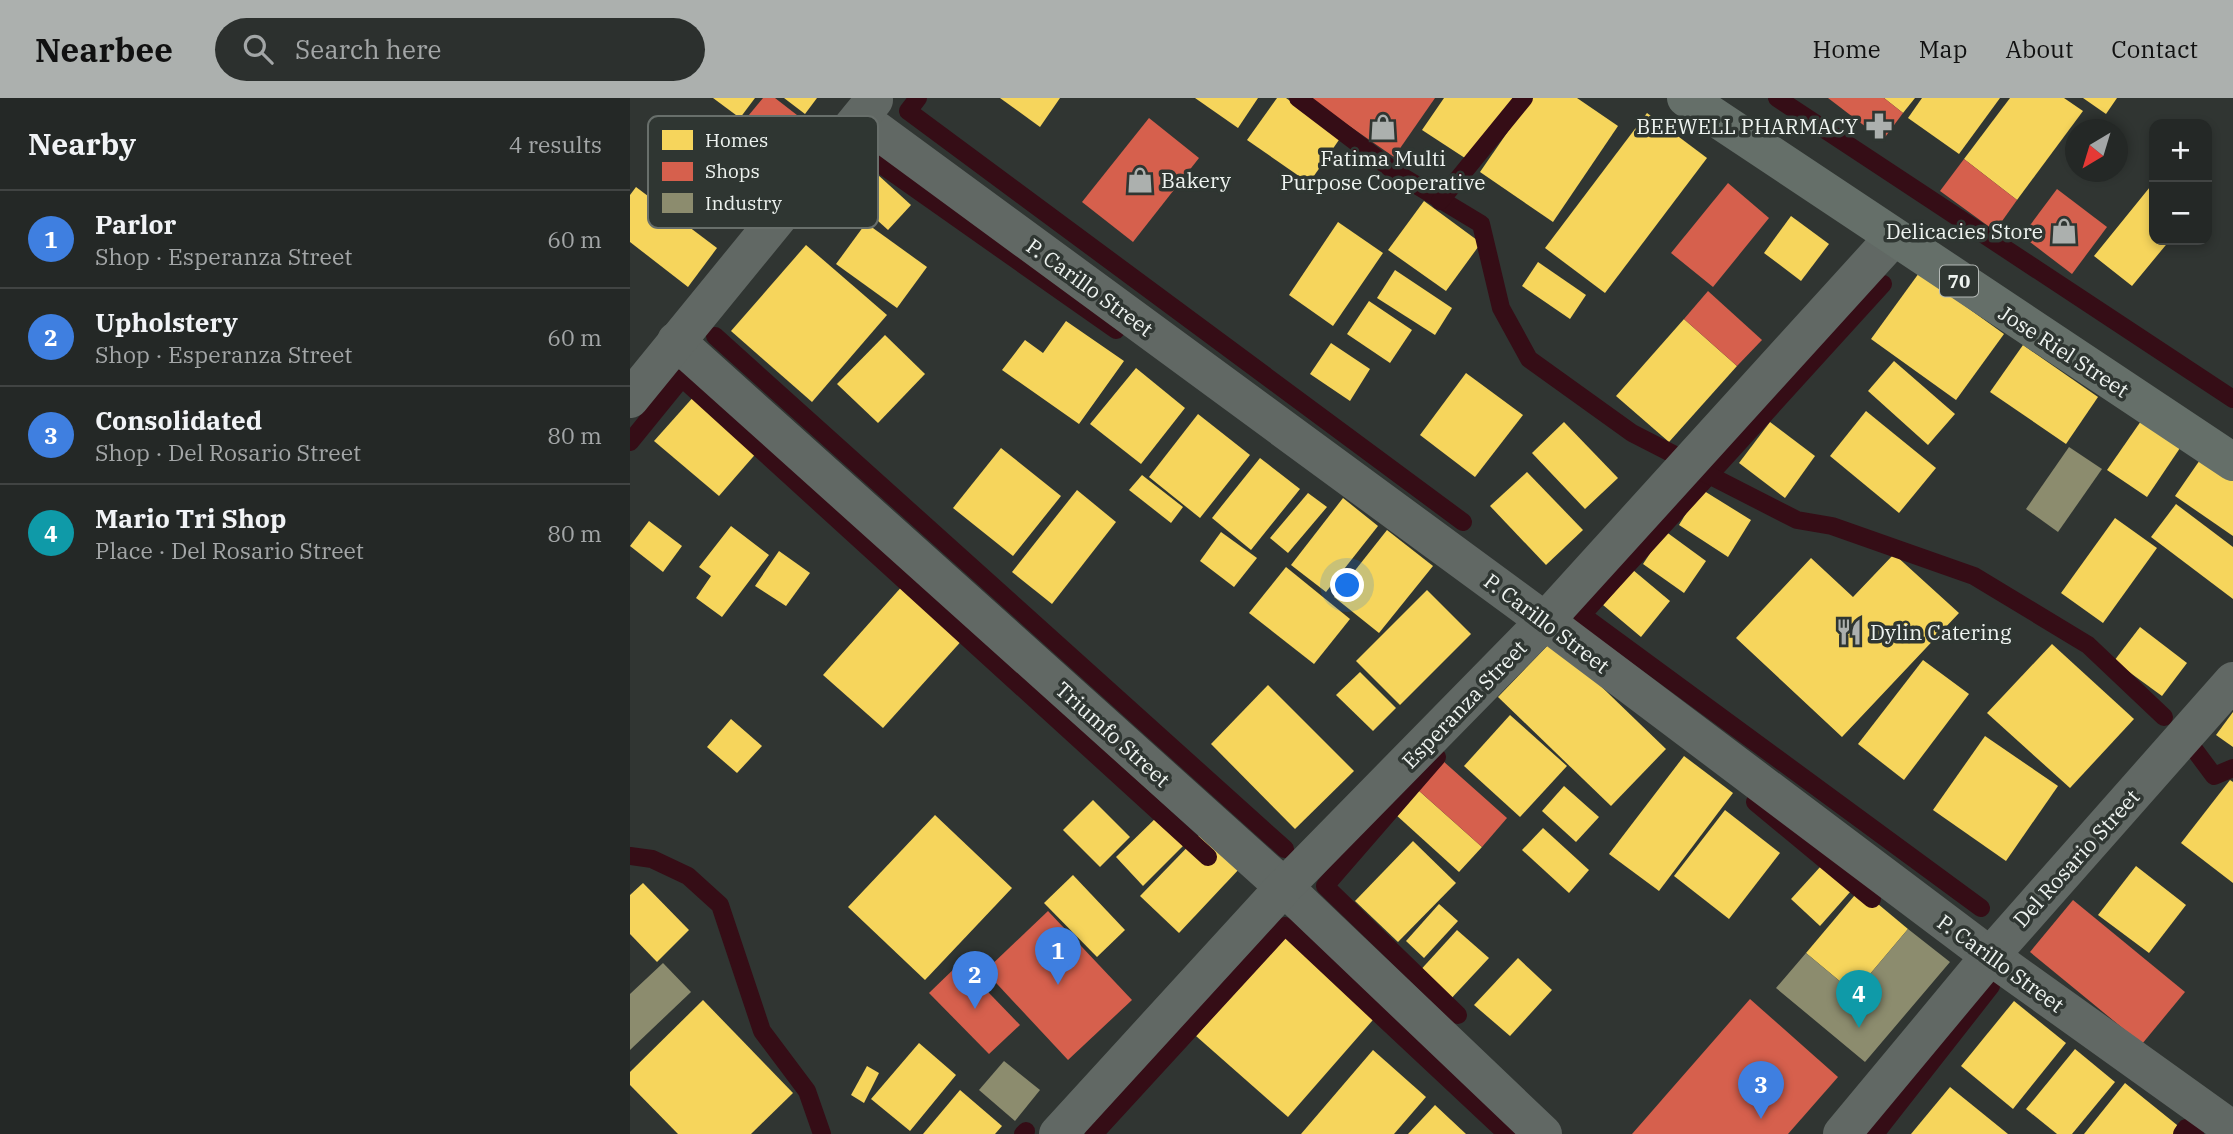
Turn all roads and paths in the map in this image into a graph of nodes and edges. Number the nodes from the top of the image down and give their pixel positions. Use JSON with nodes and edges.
{"nodes":[{"id":1,"x":1686,"y":98,"type":"edge"},
{"id":2,"x":868,"y":108,"type":"edge"},
{"id":3,"x":769,"y":228,"type":"edge"},
{"id":4,"x":1893,"y":238,"type":"junction"},
{"id":5,"x":676,"y":341,"type":"junction"},
{"id":6,"x":630,"y":399,"type":"edge"},
{"id":7,"x":2233,"y":462,"type":"edge"},
{"id":8,"x":1545,"y":621,"type":"junction"},
{"id":9,"x":2233,"y":681,"type":"edge"},
{"id":10,"x":1284,"y":887,"type":"junction"},
{"id":11,"x":1990,"y":956,"type":"junction"},
{"id":12,"x":2233,"y":1130,"type":"edge"},
{"id":13,"x":1058,"y":1134,"type":"edge"},
{"id":14,"x":1543,"y":1134,"type":"edge"},
{"id":15,"x":1842,"y":1134,"type":"edge"}],
"edges":[{"from":1,"to":4,"type":"highway","name":"Jose Riel Street","number":"70"},
{"from":2,"to":8,"type":"street","name":"P. Carillo Street"},
{"from":3,"to":5,"type":"street"},
{"from":4,"to":7,"type":"highway","name":"Jose Riel Street","number":"70"},
{"from":4,"to":8,"type":"street","name":"Esperanza Street"},
{"from":5,"to":6,"type":"street"},
{"from":5,"to":10,"type":"street","name":"Triumfo Street"},
{"from":8,"to":10,"type":"street","name":"Esperanza Street"},
{"from":8,"to":11,"type":"street","name":"P. Carillo Street"},
{"from":9,"to":11,"type":"street","name":"Del Rosario Street"},
{"from":10,"to":13,"type":"street","name":"Esperanza Street"},
{"from":10,"to":14,"type":"street","name":"Triumfo Street"},
{"from":11,"to":12,"type":"street","name":"P. Carillo Street"},
{"from":11,"to":15,"type":"street","name":"Del Rosario Street"}]}
